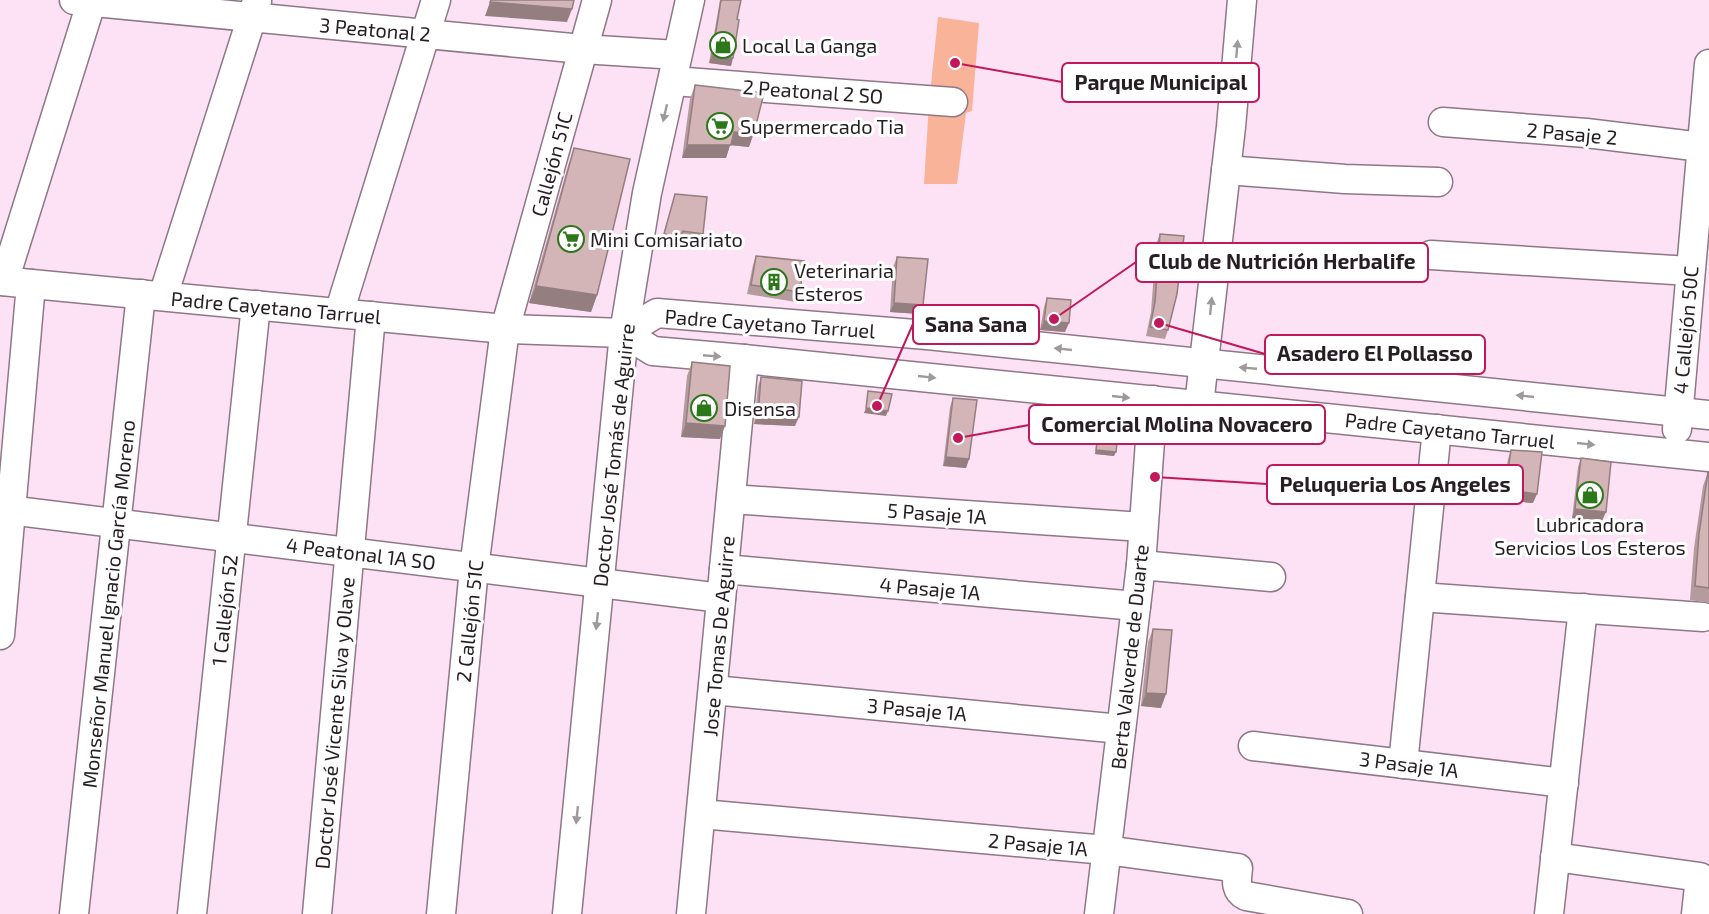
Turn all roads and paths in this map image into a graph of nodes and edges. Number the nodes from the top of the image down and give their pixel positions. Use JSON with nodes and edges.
{"nodes":[{"id":1,"x":436,"y":0,"type":"edge"},
{"id":2,"x":597,"y":0,"type":"edge"},
{"id":3,"x":690,"y":0,"type":"edge"},
{"id":4,"x":1242,"y":0,"type":"edge"},
{"id":5,"x":86,"y":1,"type":"edge"},
{"id":6,"x":254,"y":9,"type":"edge"},
{"id":7,"x":426,"y":34,"type":"junction"},
{"id":8,"x":582,"y":49,"type":"junction"},
{"id":9,"x":1709,"y":64,"type":"edge"},
{"id":10,"x":675,"y":68,"type":"junction"},
{"id":11,"x":953,"y":102,"type":"dead end"},
{"id":12,"x":1443,"y":122,"type":"dead end"},
{"id":13,"x":1702,"y":147,"type":"junction"},
{"id":14,"x":1226,"y":170,"type":"junction"},
{"id":15,"x":1438,"y":182,"type":"dead end"},
{"id":16,"x":1431,"y":255,"type":"dead end"},
{"id":17,"x":1690,"y":271,"type":"junction"},
{"id":18,"x":12,"y":282,"type":"edge"},
{"id":19,"x":152,"y":295,"type":"junction"},
{"id":20,"x":256,"y":305,"type":"junction"},
{"id":21,"x":339,"y":313,"type":"junction"},
{"id":22,"x":371,"y":316,"type":"junction"},
{"id":23,"x":505,"y":329,"type":"junction"},
{"id":24,"x":624,"y":333,"type":"junction"},
{"id":25,"x":744,"y":359,"type":"junction"},
{"id":26,"x":1205,"y":364,"type":"junction"},
{"id":27,"x":1153,"y":400,"type":"junction"},
{"id":28,"x":1199,"y":405,"type":"junction"},
{"id":29,"x":1678,"y":411,"type":"junction"},
{"id":30,"x":1709,"y":415,"type":"edge"},
{"id":31,"x":1437,"y":429,"type":"junction"},
{"id":32,"x":1674,"y":453,"type":"junction"},
{"id":33,"x":1709,"y":456,"type":"edge"},
{"id":34,"x":731,"y":500,"type":"junction"},
{"id":35,"x":6,"y":509,"type":"edge"},
{"id":36,"x":117,"y":523,"type":"junction"},
{"id":37,"x":1143,"y":527,"type":"junction"},
{"id":38,"x":231,"y":537,"type":"junction"},
{"id":39,"x":349,"y":552,"type":"junction"},
{"id":40,"x":1141,"y":565,"type":"junction"},
{"id":41,"x":474,"y":568,"type":"junction"},
{"id":42,"x":724,"y":569,"type":"junction"},
{"id":43,"x":1271,"y":577,"type":"dead end"},
{"id":44,"x":601,"y":582,"type":"junction"},
{"id":45,"x":1420,"y":597,"type":"junction"},
{"id":46,"x":721,"y":598,"type":"junction"},
{"id":47,"x":1136,"y":606,"type":"junction"},
{"id":48,"x":1583,"y":608,"type":"junction"},
{"id":49,"x":1703,"y":617,"type":"dead end"},
{"id":50,"x":0,"y":635,"type":"edge"},
{"id":51,"x":713,"y":690,"type":"junction"},
{"id":52,"x":1121,"y":729,"type":"junction"},
{"id":53,"x":1253,"y":746,"type":"dead end"},
{"id":54,"x":1403,"y":764,"type":"junction"},
{"id":55,"x":1564,"y":783,"type":"junction"},
{"id":56,"x":701,"y":814,"type":"junction"},
{"id":57,"x":1106,"y":850,"type":"junction"},
{"id":58,"x":1555,"y":857,"type":"junction"},
{"id":59,"x":74,"y":914,"type":"edge"},
{"id":60,"x":192,"y":914,"type":"edge"},
{"id":61,"x":317,"y":914,"type":"edge"},
{"id":62,"x":441,"y":914,"type":"edge"},
{"id":63,"x":567,"y":914,"type":"edge"},
{"id":64,"x":691,"y":914,"type":"edge"},
{"id":65,"x":1099,"y":914,"type":"edge"},
{"id":66,"x":1348,"y":914,"type":"edge"},
{"id":67,"x":1549,"y":914,"type":"edge"},
{"id":68,"x":1696,"y":914,"type":"edge"}],
"edges":[{"from":1,"to":7,"type":"street"},
{"from":2,"to":8,"type":"street","name":"Callejón 51C"},
{"from":3,"to":10,"type":"street","name":"Doctor José Tomás de Aguirre"},
{"from":14,"to":4,"type":"street","one_way":true},
{"from":5,"to":6,"type":"street","name":"3 Peatonal 2"},
{"from":5,"to":18,"type":"street"},
{"from":6,"to":7,"type":"street","name":"3 Peatonal 2"},
{"from":6,"to":19,"type":"street","name":"Monseñor Manuel Ignacio García Moreno"},
{"from":7,"to":8,"type":"street","name":"3 Peatonal 2"},
{"from":7,"to":21,"type":"street"},
{"from":8,"to":10,"type":"street","name":"3 Peatonal 2"},
{"from":8,"to":23,"type":"street","name":"Callejón 51C"},
{"from":9,"to":13,"type":"street","name":"4 Callejón 50C"},
{"from":10,"to":11,"type":"street","name":"2 Peatonal 2 SO"},
{"from":10,"to":24,"type":"street","name":"Doctor José Tomás de Aguirre","one_way":true},
{"from":12,"to":13,"type":"street","name":"2 Pasaje 2"},
{"from":13,"to":17,"type":"street","name":"4 Callejón 50C"},
{"from":14,"to":15,"type":"street"},
{"from":26,"to":14,"type":"street","one_way":true},
{"from":16,"to":17,"type":"street"},
{"from":17,"to":29,"type":"street","name":"4 Callejón 50C"},
{"from":18,"to":19,"type":"street","name":"Padre Cayetano Tarruel"},
{"from":18,"to":35,"type":"street"},
{"from":19,"to":20,"type":"street","name":"Padre Cayetano Tarruel"},
{"from":19,"to":36,"type":"street","name":"Monseñor Manuel Ignacio García Moreno"},
{"from":20,"to":21,"type":"street","name":"Padre Cayetano Tarruel"},
{"from":20,"to":38,"type":"street","name":"1 Callejón 52"},
{"from":21,"to":22,"type":"street","name":"Padre Cayetano Tarruel"},
{"from":22,"to":23,"type":"street","name":"Padre Cayetano Tarruel"},
{"from":22,"to":39,"type":"street","name":"Doctor José Vicente Silva y Olave"},
{"from":23,"to":24,"type":"street","name":"Padre Cayetano Tarruel"},
{"from":23,"to":41,"type":"street","name":"2 Callejón 51C"},
{"from":24,"to":25,"type":"street","name":"Padre Cayetano Tarruel","one_way":true},
{"from":26,"to":24,"type":"street","name":"Padre Cayetano Tarruel","one_way":true},
{"from":24,"to":44,"type":"street","name":"Doctor José Tomás de Aguirre"},
{"from":25,"to":27,"type":"street","name":"Padre Cayetano Tarruel","one_way":true},
{"from":25,"to":34,"type":"street","name":"Jose Tomas De Aguirre"},
{"from":26,"to":28,"type":"street"},
{"from":29,"to":26,"type":"street","name":"Padre Cayetano Tarruel","one_way":true},
{"from":27,"to":28,"type":"street","name":"Padre Cayetano Tarruel"},
{"from":27,"to":37,"type":"street","name":"Berta Valverde de Duarte"},
{"from":28,"to":31,"type":"street","name":"Padre Cayetano Tarruel"},
{"from":29,"to":30,"type":"street","name":"Padre Cayetano Tarruel"},
{"from":29,"to":32,"type":"street","name":"4 Callejón 50C"},
{"from":31,"to":32,"type":"street","name":"Padre Cayetano Tarruel","one_way":true},
{"from":31,"to":45,"type":"street"},
{"from":32,"to":33,"type":"street","name":"Padre Cayetano Tarruel"},
{"from":34,"to":37,"type":"street","name":"5 Pasaje 1A"},
{"from":34,"to":42,"type":"street","name":"Jose Tomas De Aguirre"},
{"from":35,"to":36,"type":"street","name":"4 Peatonal 1A SO"},
{"from":35,"to":50,"type":"street"},
{"from":36,"to":38,"type":"street","name":"4 Peatonal 1A SO"},
{"from":36,"to":59,"type":"street","name":"Monseñor Manuel Ignacio García Moreno"},
{"from":37,"to":40,"type":"street","name":"Berta Valverde de Duarte"},
{"from":38,"to":39,"type":"street","name":"4 Peatonal 1A SO"},
{"from":38,"to":60,"type":"street","name":"1 Callejón 52"},
{"from":39,"to":41,"type":"street","name":"4 Peatonal 1A SO"},
{"from":39,"to":61,"type":"street","name":"Doctor José Vicente Silva y Olave"},
{"from":40,"to":43,"type":"street"},
{"from":40,"to":47,"type":"street","name":"Berta Valverde de Duarte"},
{"from":41,"to":44,"type":"street","name":"4 Peatonal 1A SO"},
{"from":41,"to":62,"type":"street","name":"2 Callejón 51C"},
{"from":42,"to":46,"type":"street","name":"Jose Tomas De Aguirre"},
{"from":42,"to":47,"type":"street","name":"4 Pasaje 1A"},
{"from":44,"to":46,"type":"street","name":"4 Peatonal 1A SO"},
{"from":44,"to":63,"type":"street","name":"Doctor José Tomás de Aguirre","one_way":true},
{"from":45,"to":48,"type":"street"},
{"from":45,"to":54,"type":"street"},
{"from":46,"to":51,"type":"street","name":"Jose Tomas De Aguirre"},
{"from":47,"to":52,"type":"street","name":"Berta Valverde de Duarte"},
{"from":48,"to":49,"type":"street"},
{"from":48,"to":55,"type":"street"},
{"from":51,"to":52,"type":"street","name":"3 Pasaje 1A"},
{"from":51,"to":56,"type":"street","name":"Jose Tomas De Aguirre"},
{"from":52,"to":57,"type":"street","name":"Berta Valverde de Duarte"},
{"from":53,"to":54,"type":"street","name":"3 Pasaje 1A"},
{"from":54,"to":55,"type":"street","name":"3 Pasaje 1A"},
{"from":55,"to":58,"type":"street"},
{"from":56,"to":57,"type":"street","name":"2 Pasaje 1A"},
{"from":56,"to":64,"type":"street","name":"Jose Tomas De Aguirre"},
{"from":57,"to":65,"type":"street","name":"Berta Valverde de Duarte"},
{"from":57,"to":66,"type":"street","name":"2 Pasaje 1A"},
{"from":58,"to":67,"type":"street"},
{"from":58,"to":68,"type":"street"}]}
